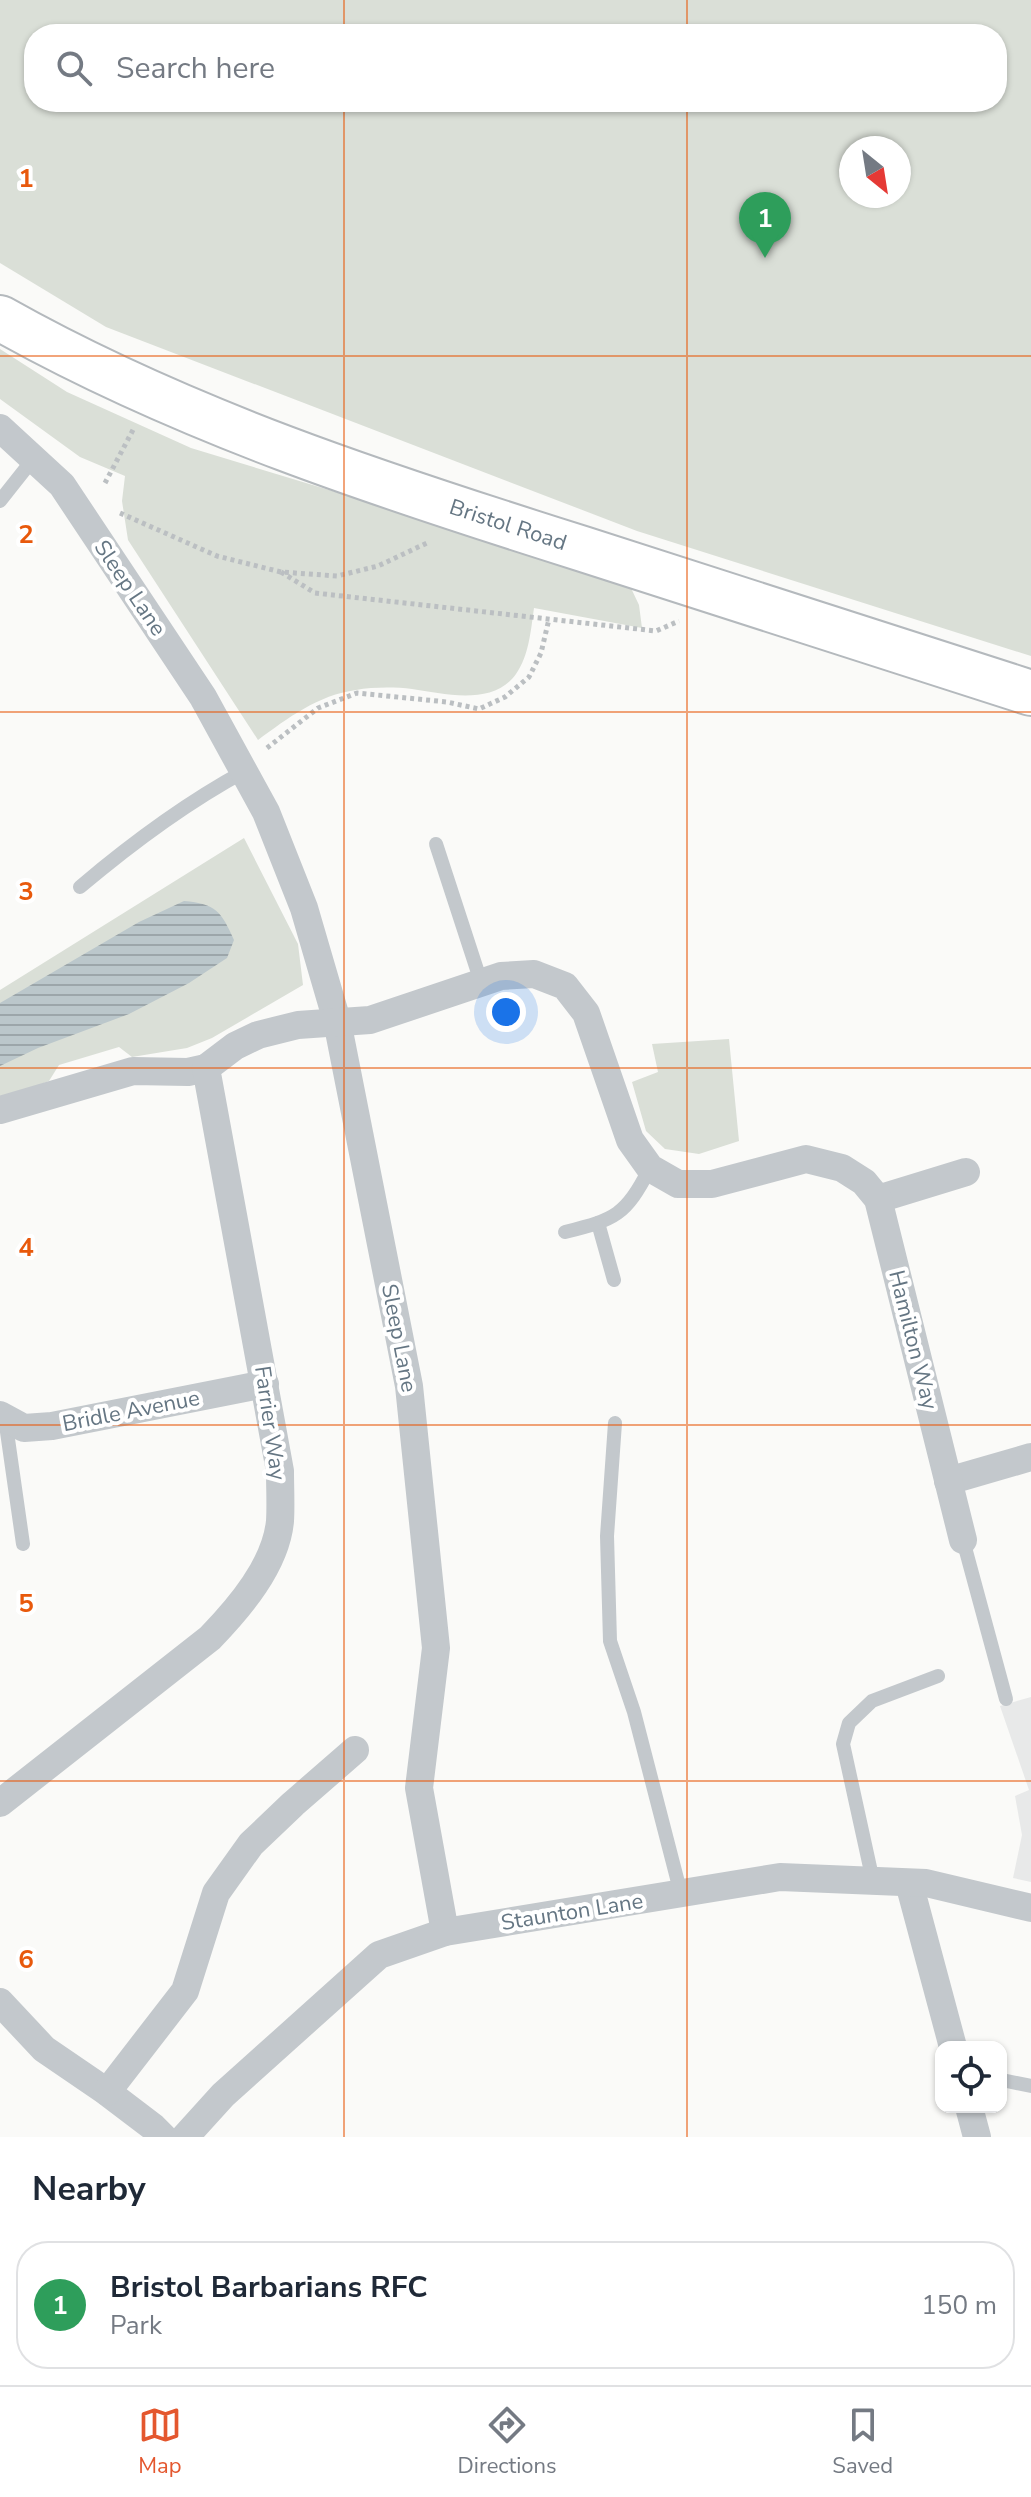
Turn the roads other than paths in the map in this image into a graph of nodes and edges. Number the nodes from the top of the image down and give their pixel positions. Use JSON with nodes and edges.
{"nodes":[{"id":1,"x":0,"y":318,"type":"edge"},
{"id":2,"x":0,"y":428,"type":"edge"},
{"id":3,"x":34,"y":458,"type":"junction"},
{"id":4,"x":0,"y":501,"type":"edge"},
{"id":5,"x":1031,"y":693,"type":"edge"},
{"id":6,"x":242,"y":767,"type":"junction"},
{"id":7,"x":436,"y":844,"type":"dead end"},
{"id":8,"x":80,"y":887,"type":"dead end"},
{"id":9,"x":481,"y":982,"type":"junction"},
{"id":10,"x":337,"y":1021,"type":"junction"},
{"id":11,"x":206,"y":1068,"type":"junction"},
{"id":12,"x":0,"y":1110,"type":"edge"},
{"id":13,"x":650,"y":1168,"type":"junction"},
{"id":14,"x":966,"y":1172,"type":"dead end"},
{"id":15,"x":878,"y":1199,"type":"junction"},
{"id":16,"x":598,"y":1223,"type":"junction"},
{"id":17,"x":565,"y":1232,"type":"dead end"},
{"id":18,"x":614,"y":1280,"type":"dead end"},
{"id":19,"x":265,"y":1384,"type":"junction"},
{"id":20,"x":2,"y":1416,"type":"edge"},
{"id":21,"x":615,"y":1423,"type":"dead end"},
{"id":22,"x":1031,"y":1457,"type":"edge"},
{"id":23,"x":948,"y":1481,"type":"junction"},
{"id":24,"x":963,"y":1540,"type":"joint"},
{"id":25,"x":23,"y":1544,"type":"dead end"},
{"id":26,"x":938,"y":1676,"type":"dead end"},
{"id":27,"x":1006,"y":1699,"type":"dead end"},
{"id":28,"x":355,"y":1750,"type":"dead end"},
{"id":29,"x":0,"y":1803,"type":"edge"},
{"id":30,"x":873,"y":1881,"type":"junction"},
{"id":31,"x":909,"y":1883,"type":"junction"},
{"id":32,"x":681,"y":1894,"type":"junction"},
{"id":33,"x":1031,"y":1908,"type":"edge"},
{"id":34,"x":445,"y":1932,"type":"junction"},
{"id":35,"x":0,"y":2002,"type":"edge"},
{"id":36,"x":951,"y":2041,"type":"edge"},
{"id":37,"x":1007,"y":2081,"type":"edge"},
{"id":38,"x":1031,"y":2086,"type":"edge"},
{"id":39,"x":107,"y":2092,"type":"junction"},
{"id":40,"x":163,"y":2137,"type":"edge"},
{"id":41,"x":185,"y":2137,"type":"edge"}],
"edges":[{"from":1,"to":5,"type":"highway","name":"Bristol Road"},
{"from":2,"to":3,"type":"street","name":"Sleep Lane"},
{"from":3,"to":4,"type":"lane"},
{"from":3,"to":6,"type":"street","name":"Sleep Lane"},
{"from":6,"to":8,"type":"lane"},
{"from":6,"to":10,"type":"street","name":"Sleep Lane"},
{"from":7,"to":9,"type":"lane"},
{"from":9,"to":10,"type":"street"},
{"from":9,"to":13,"type":"street"},
{"from":10,"to":11,"type":"street"},
{"from":10,"to":34,"type":"street","name":"Sleep Lane"},
{"from":11,"to":12,"type":"street"},
{"from":11,"to":19,"type":"street","name":"Farrier Way"},
{"from":13,"to":15,"type":"street"},
{"from":13,"to":16,"type":"lane"},
{"from":14,"to":15,"type":"street"},
{"from":15,"to":23,"type":"street","name":"Hamilton Way"},
{"from":16,"to":17,"type":"lane"},
{"from":16,"to":18,"type":"lane"},
{"from":19,"to":20,"type":"street","name":"Bridle Avenue"},
{"from":19,"to":29,"type":"street","name":"Farrier Way"},
{"from":20,"to":25,"type":"lane"},
{"from":21,"to":32,"type":"lane"},
{"from":22,"to":23,"type":"street"},
{"from":23,"to":24,"type":"street","name":"Hamilton Way"},
{"from":24,"to":27,"type":"lane"},
{"from":26,"to":30,"type":"lane"},
{"from":28,"to":39,"type":"street"},
{"from":30,"to":31,"type":"street","name":"Staunton Lane"},
{"from":30,"to":32,"type":"street","name":"Staunton Lane"},
{"from":31,"to":33,"type":"street","name":"Staunton Lane"},
{"from":31,"to":36,"type":"street"},
{"from":32,"to":34,"type":"street","name":"Staunton Lane"},
{"from":34,"to":41,"type":"street","name":"Staunton Lane"},
{"from":35,"to":39,"type":"street"},
{"from":37,"to":38,"type":"lane"},
{"from":39,"to":40,"type":"street"}]}
